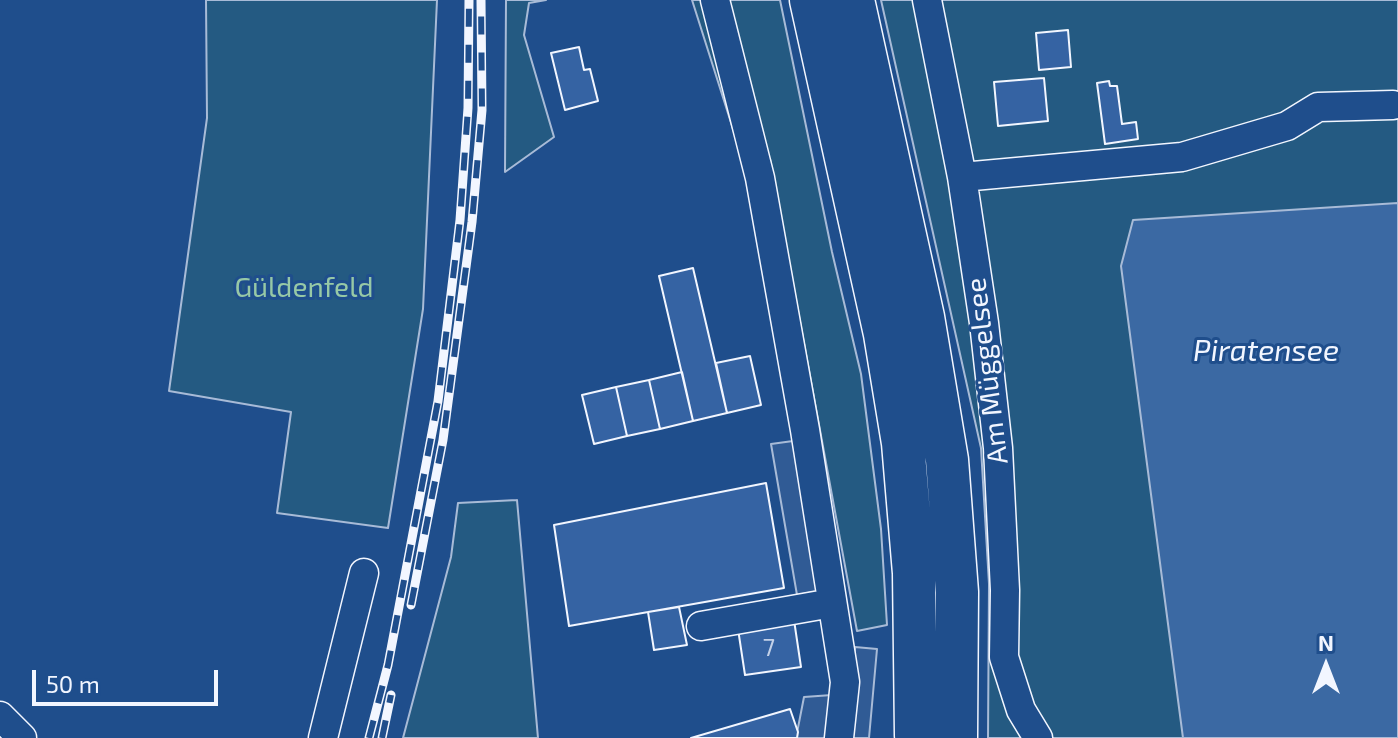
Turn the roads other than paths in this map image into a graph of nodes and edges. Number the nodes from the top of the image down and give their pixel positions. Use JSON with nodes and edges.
{"nodes":[{"id":1,"x":715,"y":0,"type":"edge"},
{"id":2,"x":811,"y":0,"type":"edge"},
{"id":3,"x":853,"y":0,"type":"edge"},
{"id":4,"x":927,"y":0,"type":"edge"},
{"id":5,"x":1393,"y":105,"type":"dead end"},
{"id":6,"x":962,"y":177,"type":"junction"},
{"id":7,"x":364,"y":573,"type":"dead end"},
{"id":8,"x":832,"y":603,"type":"junction"},
{"id":9,"x":701,"y":626,"type":"dead end"},
{"id":10,"x":0,"y":716,"type":"edge"},
{"id":11,"x":936,"y":737,"type":"edge"},
{"id":12,"x":22,"y":738,"type":"edge"},
{"id":13,"x":323,"y":738,"type":"edge"},
{"id":14,"x":839,"y":738,"type":"edge"},
{"id":15,"x":1038,"y":738,"type":"edge"}],
"edges":[{"from":1,"to":8,"type":"street"},
{"from":2,"to":11,"type":"highway"},
{"from":3,"to":11,"type":"highway"},
{"from":4,"to":6,"type":"street","name":"Am Müggelsee"},
{"from":5,"to":6,"type":"street"},
{"from":6,"to":15,"type":"street","name":"Am Müggelsee"},
{"from":7,"to":13,"type":"street"},
{"from":8,"to":9,"type":"street"},
{"from":8,"to":14,"type":"street"},
{"from":10,"to":12,"type":"street"}]}
